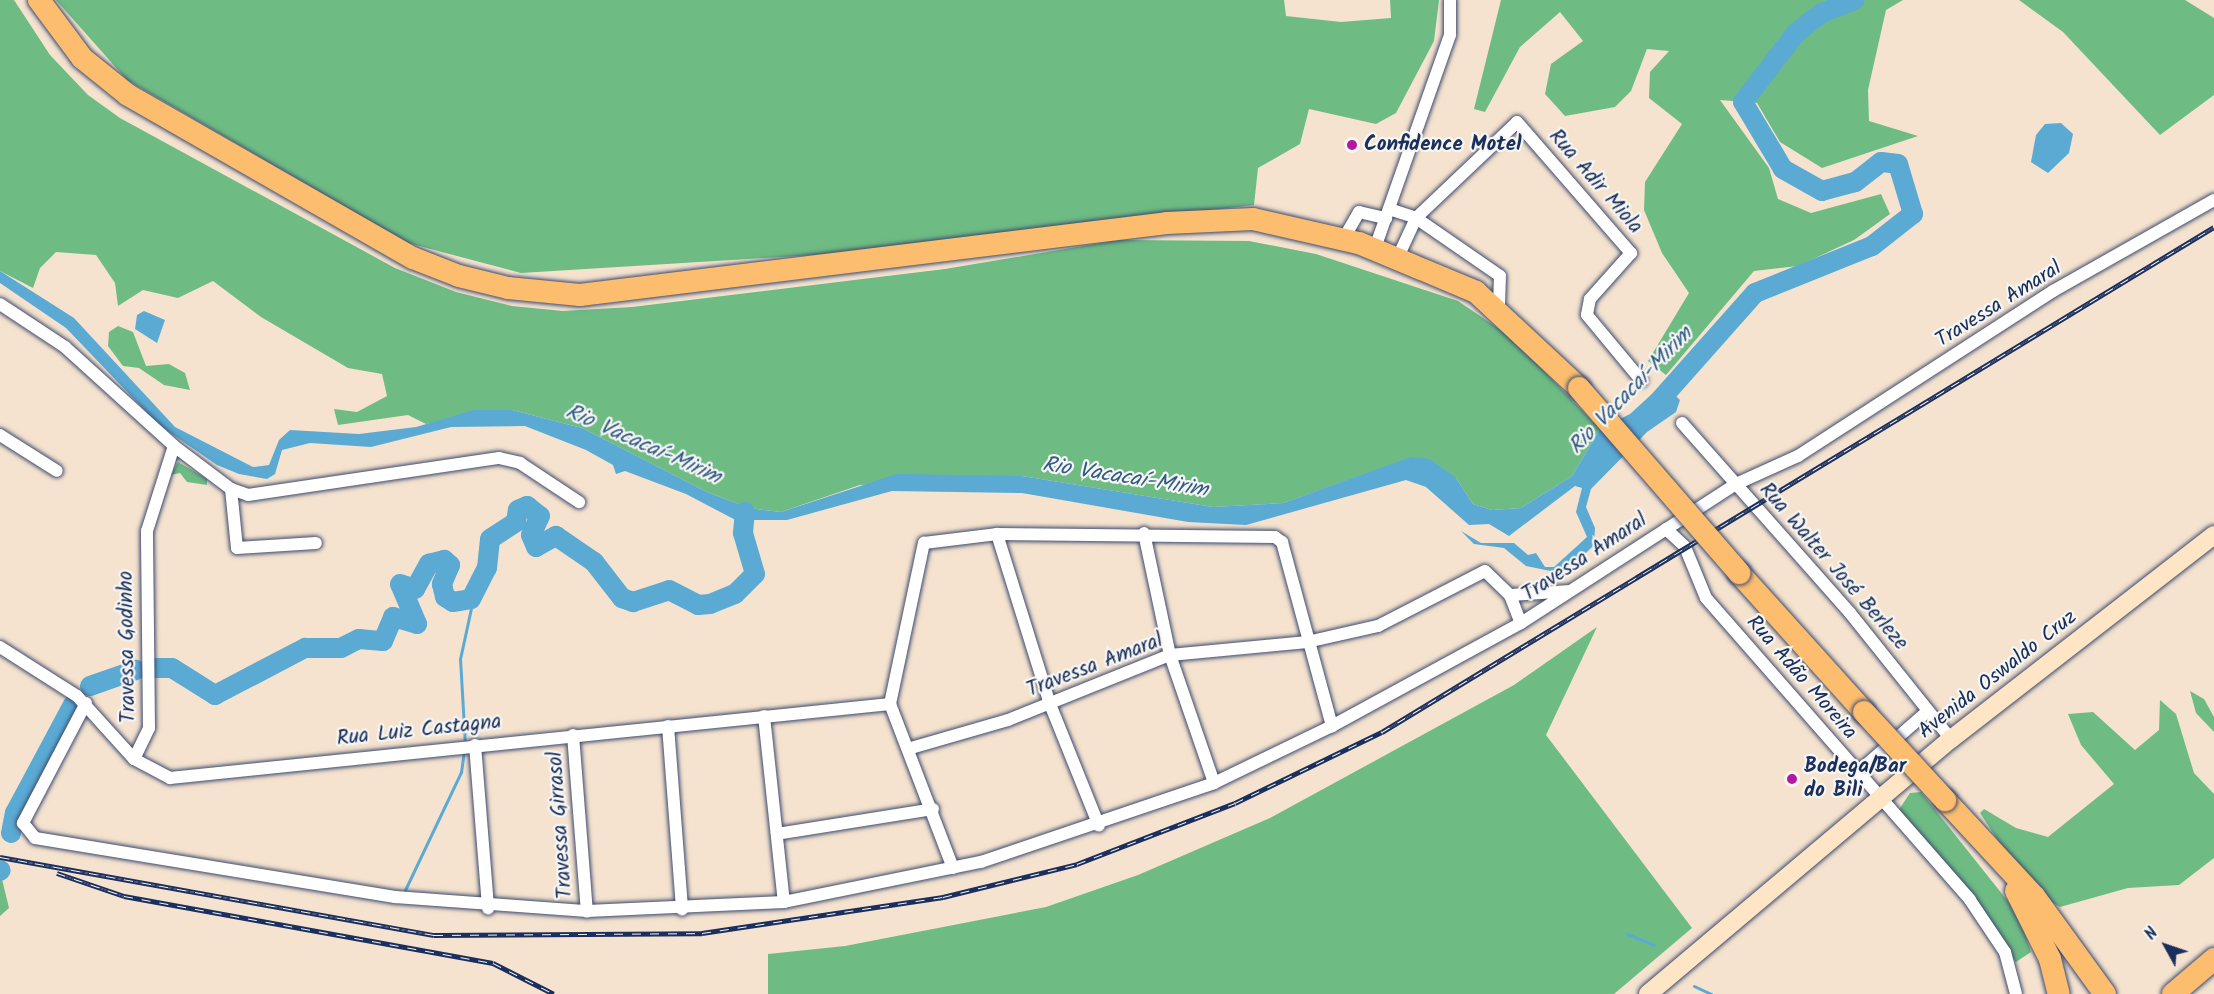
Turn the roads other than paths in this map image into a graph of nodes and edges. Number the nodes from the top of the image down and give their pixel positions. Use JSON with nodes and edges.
{"nodes":[{"id":1,"x":39,"y":0,"type":"edge"},
{"id":2,"x":1450,"y":0,"type":"edge"},
{"id":3,"x":2214,"y":200,"type":"edge"},
{"id":4,"x":1387,"y":214,"type":"junction"},
{"id":5,"x":1416,"y":218,"type":"junction"},
{"id":6,"x":1344,"y":238,"type":"junction"},
{"id":7,"x":1375,"y":248,"type":"junction"},
{"id":8,"x":1398,"y":257,"type":"junction"},
{"id":9,"x":0,"y":304,"type":"edge"},
{"id":10,"x":1499,"y":310,"type":"junction"},
{"id":11,"x":1641,"y":380,"type":"dead end"},
{"id":12,"x":1682,"y":423,"type":"dead end"},
{"id":13,"x":0,"y":435,"type":"edge"},
{"id":14,"x":174,"y":446,"type":"junction"},
{"id":15,"x":57,"y":471,"type":"dead end"},
{"id":16,"x":1736,"y":484,"type":"junction"},
{"id":17,"x":231,"y":489,"type":"junction"},
{"id":18,"x":579,"y":502,"type":"dead end"},
{"id":19,"x":1665,"y":529,"type":"junction"},
{"id":20,"x":1144,"y":533,"type":"junction"},
{"id":21,"x":997,"y":534,"type":"junction"},
{"id":22,"x":2214,"y":535,"type":"edge"},
{"id":23,"x":316,"y":543,"type":"dead end"},
{"id":24,"x":1570,"y":591,"type":"junction"},
{"id":25,"x":1510,"y":595,"type":"junction"},
{"id":26,"x":1521,"y":623,"type":"junction"},
{"id":27,"x":1307,"y":642,"type":"junction"},
{"id":28,"x":0,"y":647,"type":"edge"},
{"id":29,"x":1170,"y":655,"type":"junction"},
{"id":30,"x":86,"y":703,"type":"junction"},
{"id":31,"x":890,"y":704,"type":"junction"},
{"id":32,"x":1050,"y":704,"type":"junction"},
{"id":33,"x":1928,"y":711,"type":"junction"},
{"id":34,"x":764,"y":716,"type":"junction"},
{"id":35,"x":668,"y":726,"type":"junction"},
{"id":36,"x":1332,"y":726,"type":"junction"},
{"id":37,"x":573,"y":735,"type":"junction"},
{"id":38,"x":1951,"y":739,"type":"junction"},
{"id":39,"x":475,"y":745,"type":"junction"},
{"id":40,"x":911,"y":748,"type":"junction"},
{"id":41,"x":134,"y":759,"type":"junction"},
{"id":42,"x":1858,"y":772,"type":"junction"},
{"id":43,"x":1214,"y":783,"type":"junction"},
{"id":44,"x":1881,"y":798,"type":"junction"},
{"id":45,"x":933,"y":809,"type":"junction"},
{"id":46,"x":1099,"y":826,"type":"junction"},
{"id":47,"x":777,"y":834,"type":"junction"},
{"id":48,"x":1998,"y":859,"type":"junction"},
{"id":49,"x":953,"y":868,"type":"junction"},
{"id":50,"x":784,"y":902,"type":"junction"},
{"id":51,"x":488,"y":908,"type":"junction"},
{"id":52,"x":682,"y":909,"type":"junction"},
{"id":53,"x":587,"y":911,"type":"junction"},
{"id":54,"x":2214,"y":959,"type":"edge"},
{"id":55,"x":1657,"y":991,"type":"edge"},
{"id":56,"x":2016,"y":994,"type":"edge"},
{"id":57,"x":2059,"y":994,"type":"edge"},
{"id":58,"x":2105,"y":994,"type":"edge"},
{"id":59,"x":2174,"y":994,"type":"edge"}],
"edges":[{"from":1,"to":6,"type":"highway"},
{"from":2,"to":4,"type":"street"},
{"from":3,"to":16,"type":"street","name":"Travessa Amaral"},
{"from":4,"to":5,"type":"street"},
{"from":4,"to":6,"type":"street"},
{"from":4,"to":7,"type":"street"},
{"from":5,"to":8,"type":"street"},
{"from":5,"to":10,"type":"street"},
{"from":5,"to":11,"type":"street","name":"Rua Adir Miola"},
{"from":6,"to":7,"type":"highway"},
{"from":7,"to":8,"type":"highway"},
{"from":8,"to":10,"type":"highway"},
{"from":9,"to":14,"type":"street"},
{"from":10,"to":48,"type":"highway","bridge":true},
{"from":12,"to":16,"type":"street","name":"Rua Walter José Berleze"},
{"from":13,"to":15,"type":"street"},
{"from":14,"to":17,"type":"street"},
{"from":14,"to":41,"type":"street","name":"Travessa Godinho"},
{"from":16,"to":19,"type":"street","name":"Travessa Amaral"},
{"from":16,"to":33,"type":"street","name":"Rua Walter José Berleze"},
{"from":17,"to":18,"type":"street"},
{"from":17,"to":23,"type":"street"},
{"from":19,"to":24,"type":"street","name":"Travessa Amaral"},
{"from":19,"to":42,"type":"street","name":"Rua Adão Moreira"},
{"from":20,"to":21,"type":"street"},
{"from":20,"to":27,"type":"street"},
{"from":20,"to":29,"type":"street"},
{"from":21,"to":31,"type":"street"},
{"from":21,"to":32,"type":"street"},
{"from":22,"to":38,"type":"street","name":"Avenida Oswaldo Cruz"},
{"from":24,"to":25,"type":"street"},
{"from":24,"to":26,"type":"street","name":"Travessa Amaral"},
{"from":25,"to":26,"type":"street","name":"Travessa Amaral"},
{"from":25,"to":27,"type":"street","name":"Travessa Amaral"},
{"from":26,"to":36,"type":"street"},
{"from":27,"to":29,"type":"street","name":"Travessa Amaral"},
{"from":27,"to":36,"type":"street"},
{"from":28,"to":30,"type":"street","name":"Rua Luiz Castagna"},
{"from":29,"to":32,"type":"street","name":"Travessa Amaral"},
{"from":29,"to":43,"type":"street"},
{"from":30,"to":41,"type":"street","name":"Rua Luiz Castagna"},
{"from":30,"to":51,"type":"street"},
{"from":31,"to":34,"type":"street","name":"Rua Luiz Castagna"},
{"from":31,"to":40,"type":"street"},
{"from":32,"to":40,"type":"street","name":"Travessa Amaral"},
{"from":32,"to":46,"type":"street"},
{"from":33,"to":38,"type":"street","name":"Rua Walter José Berleze"},
{"from":33,"to":42,"type":"street"},
{"from":34,"to":35,"type":"street","name":"Rua Luiz Castagna"},
{"from":34,"to":47,"type":"street"},
{"from":35,"to":37,"type":"street","name":"Rua Luiz Castagna"},
{"from":35,"to":52,"type":"street"},
{"from":36,"to":43,"type":"street"},
{"from":37,"to":39,"type":"street","name":"Rua Luiz Castagna"},
{"from":37,"to":53,"type":"street","name":"Travessa Girrasol"},
{"from":38,"to":44,"type":"street","name":"Avenida Oswaldo Cruz"},
{"from":39,"to":41,"type":"street","name":"Rua Luiz Castagna"},
{"from":39,"to":51,"type":"street"},
{"from":40,"to":45,"type":"street"},
{"from":42,"to":44,"type":"street","name":"Rua Adão Moreira"},
{"from":43,"to":46,"type":"street"},
{"from":44,"to":55,"type":"street","name":"Avenida Oswaldo Cruz"},
{"from":44,"to":56,"type":"street","name":"Rua Adão Moreira"},
{"from":45,"to":47,"type":"street"},
{"from":45,"to":49,"type":"street"},
{"from":46,"to":49,"type":"street"},
{"from":47,"to":50,"type":"street"},
{"from":48,"to":57,"type":"highway"},
{"from":48,"to":58,"type":"highway"},
{"from":49,"to":50,"type":"street"},
{"from":50,"to":52,"type":"street"},
{"from":51,"to":53,"type":"street"},
{"from":52,"to":53,"type":"street"},
{"from":54,"to":59,"type":"highway"}]}
